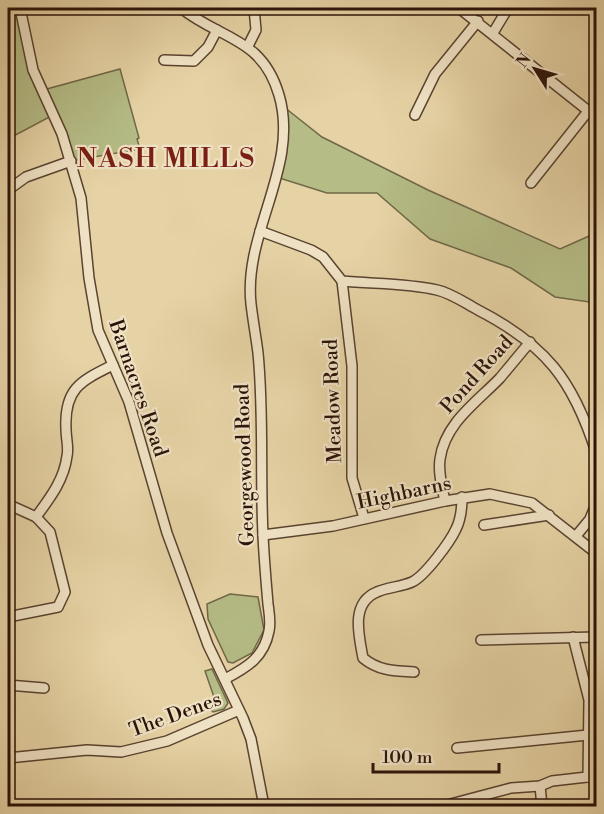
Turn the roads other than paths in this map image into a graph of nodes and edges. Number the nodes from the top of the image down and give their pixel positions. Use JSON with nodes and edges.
{"nodes":[{"id":1,"x":20,"y":8,"type":"edge"},
{"id":2,"x":181,"y":8,"type":"edge"},
{"id":3,"x":254,"y":8,"type":"edge"},
{"id":4,"x":459,"y":8,"type":"edge"},
{"id":5,"x":508,"y":8,"type":"edge"},
{"id":6,"x":477,"y":21,"type":"junction"},
{"id":7,"x":217,"y":30,"type":"junction"},
{"id":8,"x":493,"y":33,"type":"junction"},
{"id":9,"x":248,"y":46,"type":"junction"},
{"id":10,"x":164,"y":60,"type":"dead end"},
{"id":11,"x":593,"y":114,"type":"edge"},
{"id":12,"x":416,"y":115,"type":"dead end"},
{"id":13,"x":71,"y":161,"type":"junction"},
{"id":14,"x":531,"y":183,"type":"dead end"},
{"id":15,"x":8,"y":190,"type":"edge"},
{"id":16,"x":260,"y":231,"type":"junction"},
{"id":17,"x":342,"y":281,"type":"junction"},
{"id":18,"x":530,"y":342,"type":"junction"},
{"id":19,"x":113,"y":365,"type":"junction"},
{"id":20,"x":597,"y":452,"type":"edge"},
{"id":21,"x":462,"y":497,"type":"junction"},
{"id":22,"x":445,"y":501,"type":"junction"},
{"id":23,"x":597,"y":504,"type":"edge"},
{"id":24,"x":8,"y":507,"type":"edge"},
{"id":25,"x":549,"y":515,"type":"junction"},
{"id":26,"x":36,"y":517,"type":"junction"},
{"id":27,"x":364,"y":518,"type":"junction"},
{"id":28,"x":484,"y":525,"type":"dead end"},
{"id":29,"x":263,"y":536,"type":"junction"},
{"id":30,"x":576,"y":536,"type":"junction"},
{"id":31,"x":597,"y":553,"type":"edge"},
{"id":32,"x":8,"y":617,"type":"edge"},
{"id":33,"x":597,"y":637,"type":"edge"},
{"id":34,"x":573,"y":638,"type":"junction"},
{"id":35,"x":481,"y":640,"type":"dead end"},
{"id":36,"x":414,"y":672,"type":"dead end"},
{"id":37,"x":225,"y":679,"type":"junction"},
{"id":38,"x":8,"y":685,"type":"edge"},
{"id":39,"x":44,"y":688,"type":"dead end"},
{"id":40,"x":239,"y":710,"type":"junction"},
{"id":41,"x":588,"y":735,"type":"junction"},
{"id":42,"x":457,"y":748,"type":"dead end"},
{"id":43,"x":8,"y":758,"type":"edge"},
{"id":44,"x":592,"y":777,"type":"edge"},
{"id":45,"x":540,"y":786,"type":"junction"},
{"id":46,"x":264,"y":807,"type":"edge"},
{"id":47,"x":443,"y":807,"type":"edge"},
{"id":48,"x":542,"y":807,"type":"edge"}],
"edges":[{"from":1,"to":13,"type":"street","name":"Barnacres Road"},
{"from":2,"to":7,"type":"street"},
{"from":3,"to":9,"type":"street"},
{"from":4,"to":6,"type":"street"},
{"from":5,"to":8,"type":"street"},
{"from":6,"to":8,"type":"street"},
{"from":6,"to":12,"type":"street"},
{"from":7,"to":9,"type":"street"},
{"from":7,"to":10,"type":"street"},
{"from":8,"to":11,"type":"street"},
{"from":9,"to":16,"type":"street","name":"Georgewood Road"},
{"from":11,"to":14,"type":"street"},
{"from":13,"to":15,"type":"street"},
{"from":13,"to":19,"type":"street","name":"Barnacres Road"},
{"from":16,"to":17,"type":"street"},
{"from":16,"to":29,"type":"street","name":"Georgewood Road"},
{"from":17,"to":18,"type":"street"},
{"from":17,"to":27,"type":"street","name":"Meadow Road"},
{"from":18,"to":20,"type":"street"},
{"from":18,"to":22,"type":"street","name":"Pond Road"},
{"from":19,"to":26,"type":"street"},
{"from":19,"to":37,"type":"street","name":"Barnacres Road"},
{"from":21,"to":22,"type":"street","name":"Highbarns"},
{"from":21,"to":25,"type":"street","name":"Highbarns"},
{"from":21,"to":36,"type":"street"},
{"from":22,"to":27,"type":"street","name":"Highbarns"},
{"from":23,"to":30,"type":"street"},
{"from":24,"to":26,"type":"street"},
{"from":25,"to":28,"type":"street"},
{"from":25,"to":30,"type":"street","name":"Highbarns"},
{"from":26,"to":32,"type":"street"},
{"from":27,"to":29,"type":"street","name":"Highbarns"},
{"from":29,"to":37,"type":"street","name":"Georgewood Road"},
{"from":30,"to":31,"type":"street","name":"Highbarns"},
{"from":33,"to":34,"type":"street"},
{"from":34,"to":35,"type":"street"},
{"from":34,"to":41,"type":"street"},
{"from":37,"to":40,"type":"street","name":"Barnacres Road"},
{"from":38,"to":39,"type":"street"},
{"from":40,"to":43,"type":"street","name":"The Denes"},
{"from":40,"to":46,"type":"street","name":"Barnacres Road"},
{"from":41,"to":42,"type":"street"},
{"from":41,"to":44,"type":"street"},
{"from":44,"to":45,"type":"street"},
{"from":45,"to":47,"type":"street"},
{"from":45,"to":48,"type":"street"}]}
